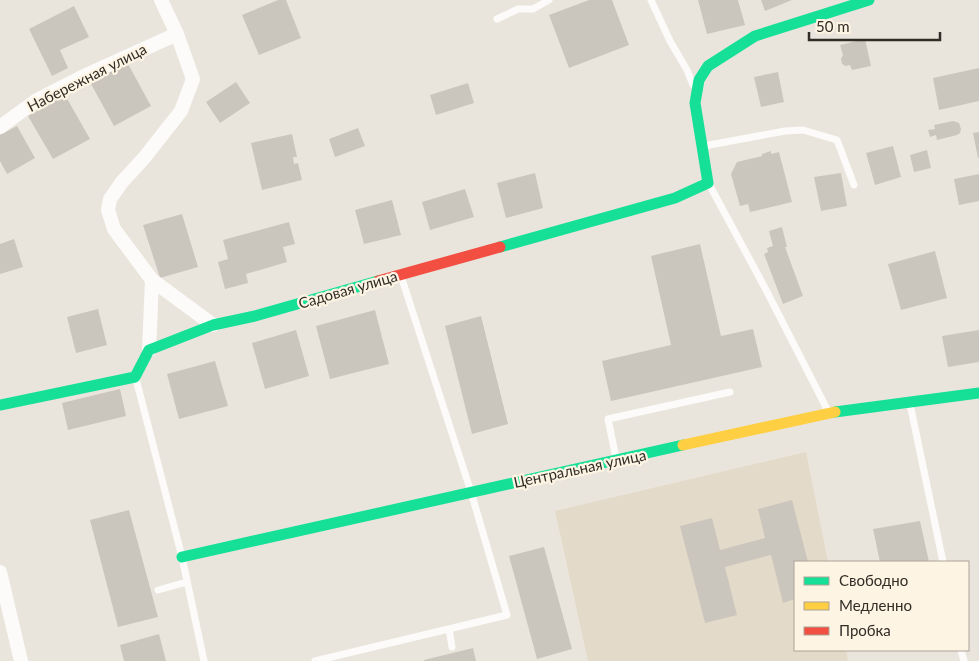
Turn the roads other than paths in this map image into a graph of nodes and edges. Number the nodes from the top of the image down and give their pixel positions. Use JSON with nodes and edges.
{"nodes":[{"id":1,"x":161,"y":0,"type":"edge"},
{"id":2,"x":549,"y":0,"type":"edge"},
{"id":3,"x":651,"y":0,"type":"edge"},
{"id":4,"x":870,"y":0,"type":"edge"},
{"id":5,"x":497,"y":19,"type":"dead end"},
{"id":6,"x":176,"y":34,"type":"junction"},
{"id":7,"x":697,"y":93,"type":"junction"},
{"id":8,"x":0,"y":127,"type":"edge"},
{"id":9,"x":702,"y":146,"type":"junction"},
{"id":10,"x":708,"y":183,"type":"junction"},
{"id":11,"x":854,"y":185,"type":"dead end"},
{"id":12,"x":401,"y":275,"type":"junction"},
{"id":13,"x":152,"y":280,"type":"junction"},
{"id":14,"x":213,"y":325,"type":"junction"},
{"id":15,"x":149,"y":350,"type":"junction"},
{"id":16,"x":135,"y":377,"type":"junction"},
{"id":17,"x":730,"y":392,"type":"dead end"},
{"id":18,"x":979,"y":394,"type":"edge"},
{"id":19,"x":909,"y":402,"type":"junction"},
{"id":20,"x":0,"y":405,"type":"edge"},
{"id":21,"x":829,"y":413,"type":"junction"},
{"id":22,"x":617,"y":461,"type":"junction"},
{"id":23,"x":472,"y":492,"type":"junction"},
{"id":24,"x":182,"y":557,"type":"junction"},
{"id":25,"x":943,"y":561,"type":"edge"},
{"id":26,"x":0,"y":572,"type":"edge"},
{"id":27,"x":187,"y":582,"type":"junction"},
{"id":28,"x":158,"y":590,"type":"dead end"},
{"id":29,"x":449,"y":629,"type":"junction"},
{"id":30,"x":452,"y":647,"type":"dead end"},
{"id":31,"x":21,"y":661,"type":"edge"},
{"id":32,"x":204,"y":661,"type":"edge"},
{"id":33,"x":315,"y":661,"type":"edge"}],
"edges":[{"from":1,"to":6,"type":"street"},
{"from":2,"to":5,"type":"lane"},
{"from":3,"to":7,"type":"lane"},
{"from":4,"to":7,"type":"street"},
{"from":6,"to":8,"type":"street","name":"Набережная улица"},
{"from":6,"to":13,"type":"street"},
{"from":7,"to":9,"type":"street"},
{"from":9,"to":10,"type":"street"},
{"from":9,"to":11,"type":"lane"},
{"from":10,"to":12,"type":"street","name":"Садовая улица"},
{"from":10,"to":21,"type":"lane"},
{"from":12,"to":14,"type":"street","name":"Садовая улица"},
{"from":12,"to":23,"type":"lane"},
{"from":13,"to":14,"type":"street"},
{"from":13,"to":15,"type":"street"},
{"from":14,"to":15,"type":"street","name":"Садовая улица"},
{"from":15,"to":16,"type":"street"},
{"from":16,"to":20,"type":"street"},
{"from":16,"to":24,"type":"lane"},
{"from":17,"to":22,"type":"lane"},
{"from":18,"to":19,"type":"street","name":"Центральная улица"},
{"from":19,"to":21,"type":"street","name":"Центральная улица"},
{"from":19,"to":25,"type":"lane"},
{"from":21,"to":22,"type":"street","name":"Центральная улица"},
{"from":22,"to":23,"type":"street","name":"Центральная улица"},
{"from":23,"to":24,"type":"street","name":"Центральная улица"},
{"from":23,"to":29,"type":"lane"},
{"from":24,"to":27,"type":"lane"},
{"from":26,"to":31,"type":"street"},
{"from":27,"to":28,"type":"lane"},
{"from":27,"to":32,"type":"lane"},
{"from":29,"to":30,"type":"lane"},
{"from":29,"to":33,"type":"lane"}]}
